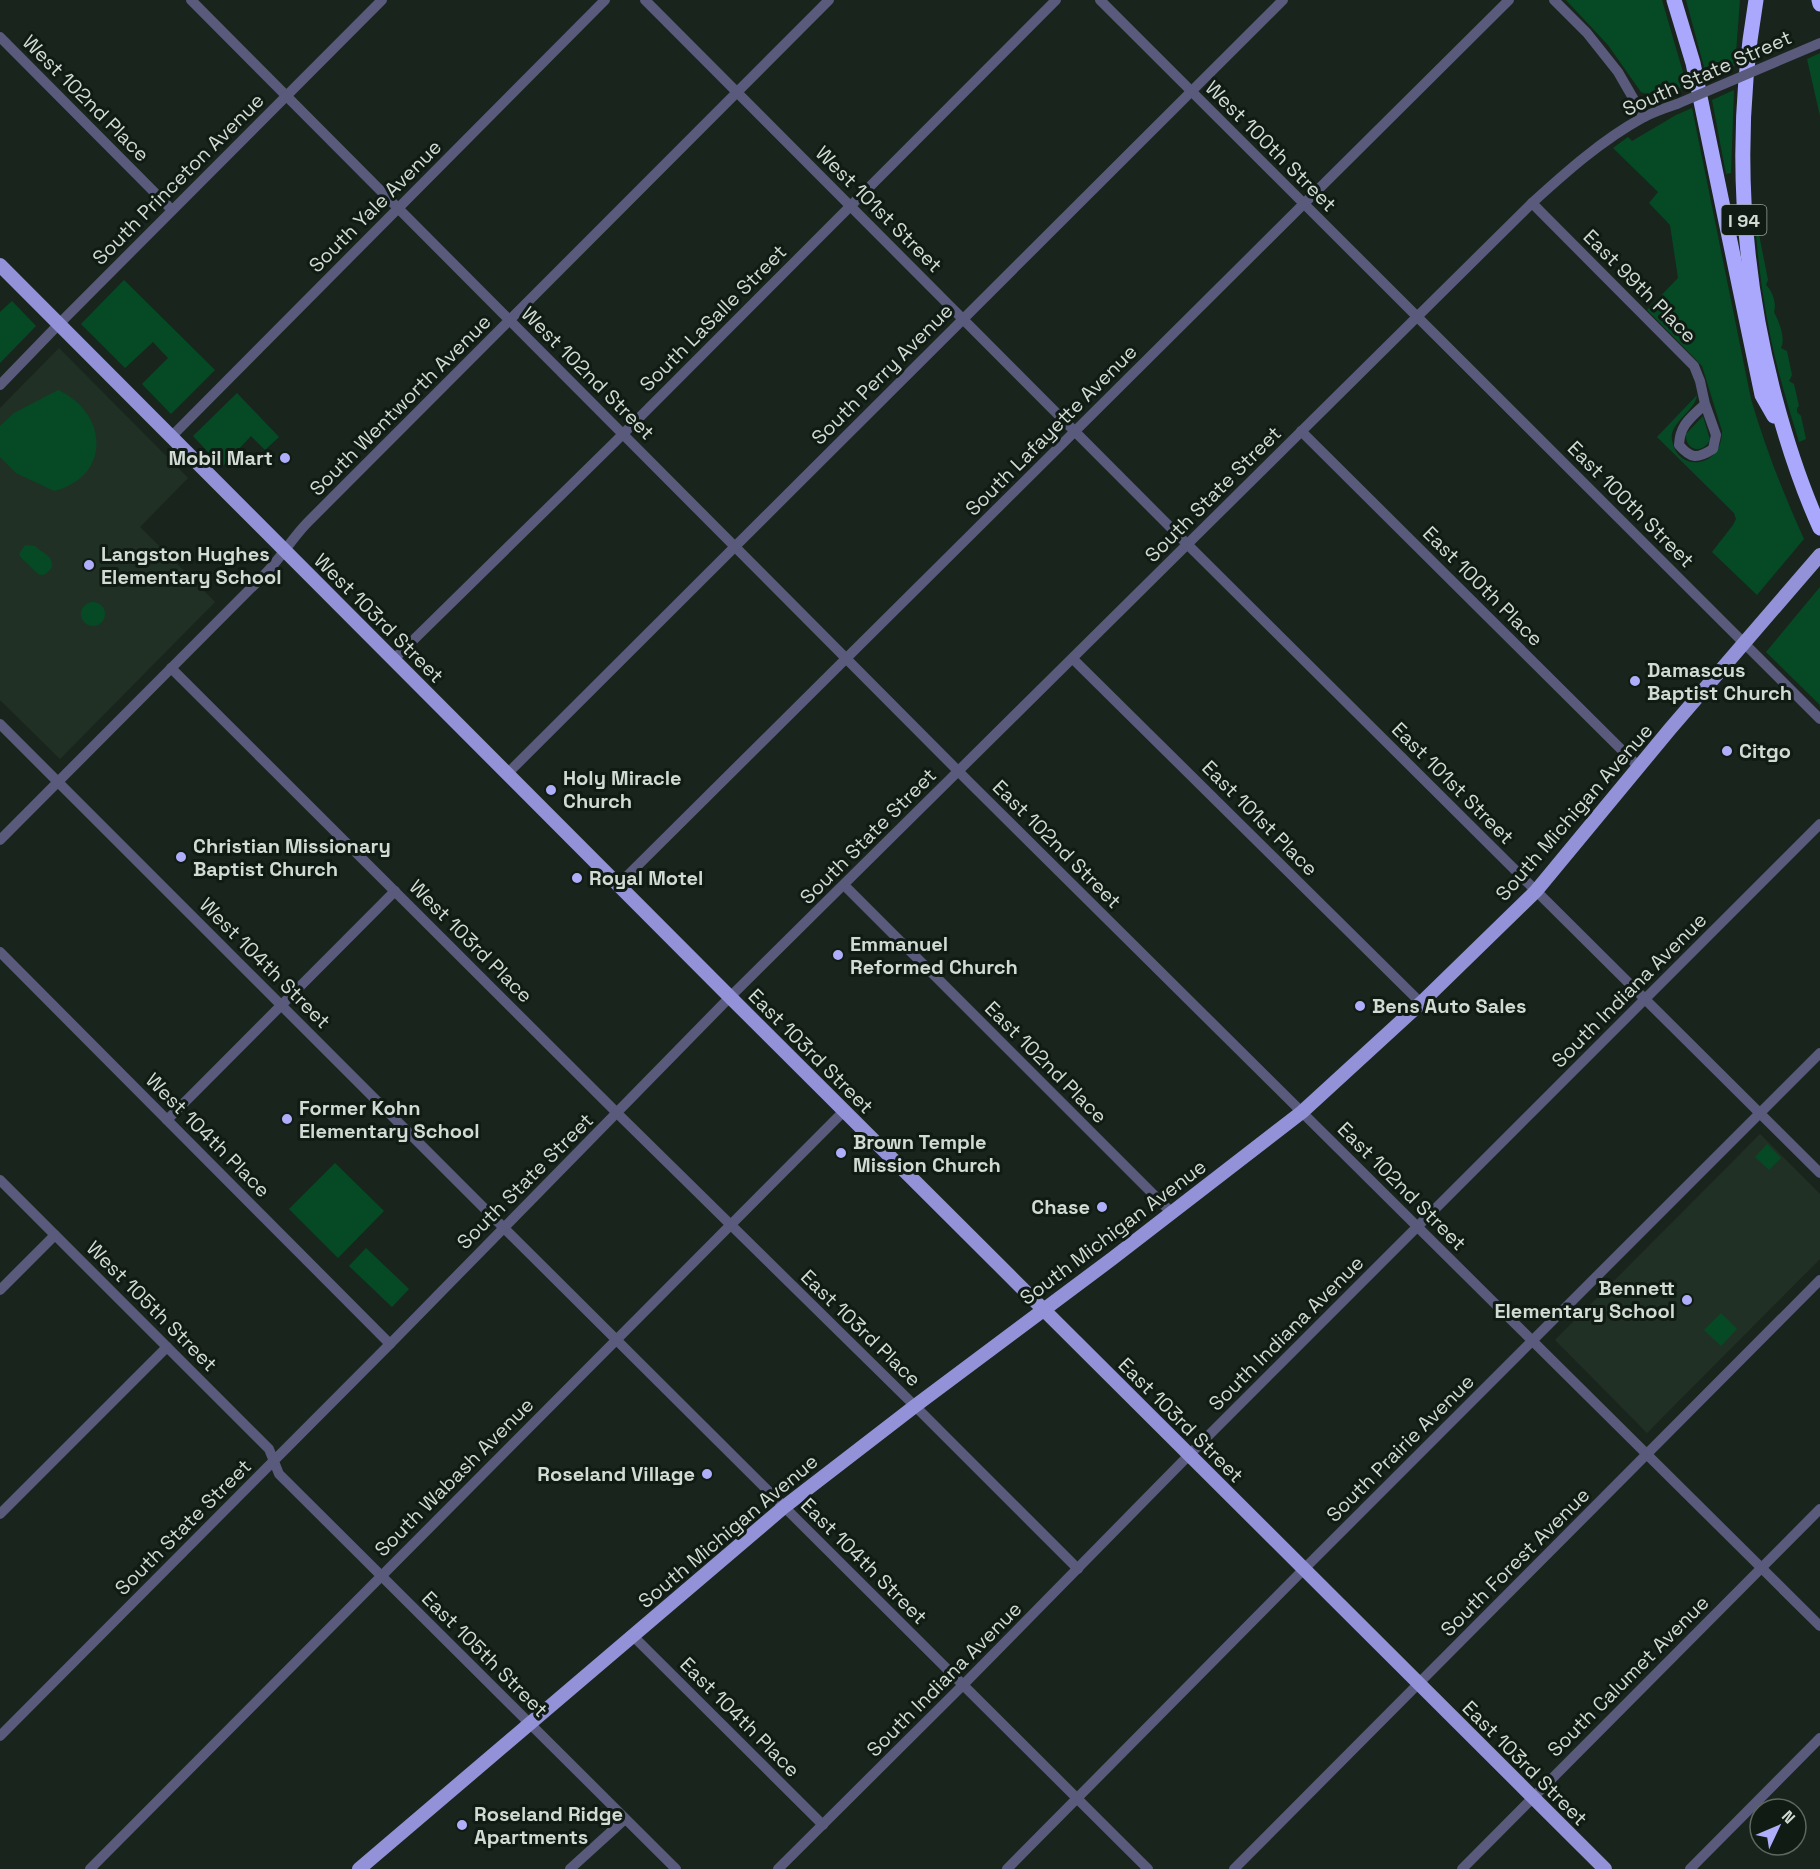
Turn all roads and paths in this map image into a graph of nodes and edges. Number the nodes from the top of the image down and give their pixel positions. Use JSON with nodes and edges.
{"nodes":[{"id":1,"x":191,"y":0,"type":"edge"},
{"id":2,"x":382,"y":0,"type":"edge"},
{"id":3,"x":605,"y":0,"type":"edge"},
{"id":4,"x":645,"y":0,"type":"edge"},
{"id":5,"x":829,"y":0,"type":"edge"},
{"id":6,"x":1056,"y":0,"type":"edge"},
{"id":7,"x":1100,"y":0,"type":"edge"},
{"id":8,"x":1283,"y":0,"type":"edge"},
{"id":9,"x":1509,"y":0,"type":"edge"},
{"id":10,"x":1554,"y":0,"type":"edge"},
{"id":11,"x":1674,"y":0,"type":"edge"},
{"id":12,"x":1756,"y":0,"type":"edge"},
{"id":13,"x":0,"y":37,"type":"edge"},
{"id":14,"x":1820,"y":43,"type":"edge"},
{"id":15,"x":1191,"y":91,"type":"junction"},
{"id":16,"x":737,"y":92,"type":"junction"},
{"id":17,"x":286,"y":96,"type":"junction"},
{"id":18,"x":1644,"y":117,"type":"junction"},
{"id":19,"x":1532,"y":203,"type":"junction"},
{"id":20,"x":1304,"y":204,"type":"junction"},
{"id":21,"x":850,"y":205,"type":"junction"},
{"id":22,"x":398,"y":208,"type":"junction"},
{"id":23,"x":172,"y":210,"type":"junction"},
{"id":24,"x":0,"y":265,"type":"edge"},
{"id":25,"x":1416,"y":317,"type":"junction"},
{"id":26,"x":963,"y":319,"type":"junction"},
{"id":27,"x":510,"y":320,"type":"junction"},
{"id":28,"x":59,"y":324,"type":"junction"},
{"id":29,"x":0,"y":385,"type":"edge"},
{"id":30,"x":1705,"y":404,"type":"junction"},
{"id":31,"x":1075,"y":431,"type":"junction"},
{"id":32,"x":1301,"y":431,"type":"junction"},
{"id":33,"x":624,"y":433,"type":"junction"},
{"id":34,"x":1785,"y":436,"type":"junction"},
{"id":35,"x":171,"y":437,"type":"junction"},
{"id":36,"x":1820,"y":528,"type":"edge"},
{"id":37,"x":1188,"y":545,"type":"junction"},
{"id":38,"x":735,"y":546,"type":"junction"},
{"id":39,"x":284,"y":550,"type":"junction"},
{"id":40,"x":1816,"y":560,"type":"edge"},
{"id":41,"x":1745,"y":644,"type":"junction"},
{"id":42,"x":847,"y":658,"type":"junction"},
{"id":43,"x":1073,"y":659,"type":"junction"},
{"id":44,"x":393,"y":660,"type":"junction"},
{"id":45,"x":171,"y":668,"type":"junction"},
{"id":46,"x":1820,"y":719,"type":"edge"},
{"id":47,"x":0,"y":724,"type":"edge"},
{"id":48,"x":1639,"y":767,"type":"junction"},
{"id":49,"x":959,"y":771,"type":"junction"},
{"id":50,"x":507,"y":774,"type":"junction"},
{"id":51,"x":58,"y":782,"type":"junction"},
{"id":52,"x":1820,"y":824,"type":"edge"},
{"id":53,"x":0,"y":840,"type":"edge"},
{"id":54,"x":618,"y":885,"type":"junction"},
{"id":55,"x":844,"y":885,"type":"junction"},
{"id":56,"x":395,"y":891,"type":"junction"},
{"id":57,"x":1536,"y":891,"type":"junction"},
{"id":58,"x":0,"y":952,"type":"edge"},
{"id":59,"x":730,"y":998,"type":"junction"},
{"id":60,"x":1645,"y":999,"type":"junction"},
{"id":61,"x":1421,"y":1003,"type":"junction"},
{"id":62,"x":282,"y":1006,"type":"junction"},
{"id":63,"x":1820,"y":1053,"type":"edge"},
{"id":64,"x":844,"y":1111,"type":"junction"},
{"id":65,"x":1302,"y":1112,"type":"junction"},
{"id":66,"x":617,"y":1113,"type":"junction"},
{"id":67,"x":1760,"y":1113,"type":"junction"},
{"id":68,"x":167,"y":1120,"type":"junction"},
{"id":69,"x":1820,"y":1173,"type":"edge"},
{"id":70,"x":0,"y":1180,"type":"edge"},
{"id":71,"x":1172,"y":1213,"type":"junction"},
{"id":72,"x":730,"y":1224,"type":"junction"},
{"id":73,"x":1418,"y":1227,"type":"junction"},
{"id":74,"x":504,"y":1228,"type":"junction"},
{"id":75,"x":55,"y":1235,"type":"junction"},
{"id":76,"x":1820,"y":1280,"type":"edge"},
{"id":77,"x":0,"y":1290,"type":"edge"},
{"id":78,"x":1043,"y":1310,"type":"junction"},
{"id":79,"x":616,"y":1340,"type":"junction"},
{"id":80,"x":1532,"y":1341,"type":"junction"},
{"id":81,"x":390,"y":1344,"type":"junction"},
{"id":82,"x":167,"y":1347,"type":"junction"},
{"id":83,"x":915,"y":1406,"type":"junction"},
{"id":84,"x":1189,"y":1455,"type":"junction"},
{"id":85,"x":1647,"y":1455,"type":"junction"},
{"id":86,"x":274,"y":1461,"type":"junction"},
{"id":87,"x":784,"y":1507,"type":"junction"},
{"id":88,"x":1820,"y":1509,"type":"edge"},
{"id":89,"x":0,"y":1514,"type":"edge"},
{"id":90,"x":1761,"y":1568,"type":"junction"},
{"id":91,"x":1078,"y":1569,"type":"junction"},
{"id":92,"x":1304,"y":1569,"type":"junction"},
{"id":93,"x":381,"y":1576,"type":"junction"},
{"id":94,"x":1820,"y":1626,"type":"edge"},
{"id":95,"x":633,"y":1636,"type":"junction"},
{"id":96,"x":1419,"y":1684,"type":"junction"},
{"id":97,"x":963,"y":1685,"type":"junction"},
{"id":98,"x":529,"y":1723,"type":"junction"},
{"id":99,"x":0,"y":1736,"type":"edge"},
{"id":100,"x":1820,"y":1738,"type":"edge"},
{"id":101,"x":1533,"y":1797,"type":"junction"},
{"id":102,"x":1077,"y":1799,"type":"junction"},
{"id":103,"x":625,"y":1819,"type":"junction"},
{"id":104,"x":823,"y":1825,"type":"junction"},
{"id":105,"x":90,"y":1869,"type":"edge"},
{"id":106,"x":359,"y":1869,"type":"edge"},
{"id":107,"x":570,"y":1869,"type":"edge"},
{"id":108,"x":676,"y":1869,"type":"edge"},
{"id":109,"x":778,"y":1869,"type":"edge"},
{"id":110,"x":1007,"y":1869,"type":"edge"},
{"id":111,"x":1148,"y":1869,"type":"edge"},
{"id":112,"x":1234,"y":1869,"type":"edge"},
{"id":113,"x":1462,"y":1869,"type":"edge"},
{"id":114,"x":1605,"y":1869,"type":"edge"},
{"id":115,"x":1690,"y":1869,"type":"edge"}],
"edges":[{"from":1,"to":17,"type":"street","name":"West 102nd Street"},
{"from":2,"to":17,"type":"street","name":"South Princeton Avenue"},
{"from":3,"to":22,"type":"street","name":"South Yale Avenue"},
{"from":4,"to":16,"type":"street","name":"West 101st Street"},
{"from":5,"to":16,"type":"street","name":"South Wentworth Avenue"},
{"from":6,"to":21,"type":"street","name":"South LaSalle Street"},
{"from":7,"to":15,"type":"street","name":"West 100th Street"},
{"from":8,"to":15,"type":"street","name":"South Perry Avenue"},
{"from":9,"to":20,"type":"street","name":"South Lafayette Avenue"},
{"from":10,"to":18,"type":"street"},
{"from":11,"to":34,"type":"highway"},
{"from":12,"to":34,"type":"highway","number":"I 94"},
{"from":13,"to":23,"type":"street","name":"West 102nd Place"},
{"from":14,"to":18,"type":"street","name":"South State Street","bridge":true},
{"from":15,"to":20,"type":"street","name":"West 100th Street"},
{"from":15,"to":26,"type":"street","name":"South Perry Avenue"},
{"from":16,"to":21,"type":"street","name":"West 101st Street"},
{"from":16,"to":27,"type":"street","name":"South Wentworth Avenue"},
{"from":17,"to":22,"type":"street","name":"West 102nd Street"},
{"from":17,"to":23,"type":"street","name":"South Princeton Avenue"},
{"from":18,"to":19,"type":"street","name":"South State Street"},
{"from":19,"to":25,"type":"street","name":"South State Street"},
{"from":19,"to":30,"type":"street","name":"East 99th Place"},
{"from":20,"to":25,"type":"street","name":"West 100th Street"},
{"from":20,"to":31,"type":"street","name":"South Lafayette Avenue"},
{"from":21,"to":26,"type":"street","name":"West 101st Street"},
{"from":21,"to":33,"type":"street","name":"South LaSalle Street"},
{"from":22,"to":27,"type":"street","name":"West 102nd Street"},
{"from":22,"to":35,"type":"street","name":"South Yale Avenue"},
{"from":23,"to":28,"type":"street","name":"South Princeton Avenue"},
{"from":24,"to":28,"type":"main road","name":"West 103rd Street"},
{"from":25,"to":32,"type":"street","name":"South State Street"},
{"from":25,"to":41,"type":"street","name":"East 100th Street"},
{"from":26,"to":31,"type":"street","name":"West 101st Street"},
{"from":26,"to":38,"type":"street","name":"South Perry Avenue"},
{"from":27,"to":33,"type":"street","name":"West 102nd Street"},
{"from":27,"to":39,"type":"street","name":"South Wentworth Avenue"},
{"from":28,"to":29,"type":"street","name":"South Princeton Avenue"},
{"from":28,"to":35,"type":"main road","name":"West 103rd Street"},
{"from":30,"to":30,"type":"street","name":"East 99th Place"},
{"from":31,"to":37,"type":"street","name":"West 101st Street"},
{"from":31,"to":42,"type":"street","name":"South Lafayette Avenue"},
{"from":32,"to":37,"type":"street","name":"South State Street"},
{"from":32,"to":48,"type":"street","name":"East 100th Place"},
{"from":33,"to":38,"type":"street","name":"West 102nd Street"},
{"from":33,"to":44,"type":"street","name":"South LaSalle Street"},
{"from":34,"to":36,"type":"highway","number":"I 94"},
{"from":35,"to":39,"type":"main road","name":"West 103rd Street"},
{"from":37,"to":43,"type":"street","name":"South State Street"},
{"from":37,"to":57,"type":"street","name":"East 101st Street"},
{"from":38,"to":42,"type":"street","name":"West 102nd Street"},
{"from":38,"to":50,"type":"street","name":"South Perry Avenue"},
{"from":39,"to":44,"type":"main road","name":"West 103rd Street"},
{"from":39,"to":45,"type":"street","name":"South Wentworth Avenue"},
{"from":40,"to":41,"type":"main road","name":"South Michigan Avenue"},
{"from":41,"to":46,"type":"street","name":"East 100th Street"},
{"from":41,"to":48,"type":"main road","name":"South Michigan Avenue"},
{"from":42,"to":49,"type":"street","name":"West 102nd Street"},
{"from":42,"to":54,"type":"street","name":"South Lafayette Avenue"},
{"from":43,"to":49,"type":"street","name":"South State Street"},
{"from":43,"to":61,"type":"street","name":"East 101st Place"},
{"from":44,"to":50,"type":"main road","name":"West 103rd Street"},
{"from":45,"to":51,"type":"street","name":"South Wentworth Avenue"},
{"from":45,"to":56,"type":"street","name":"West 103rd Place"},
{"from":47,"to":51,"type":"street","name":"West 104th Street"},
{"from":48,"to":57,"type":"main road","name":"South Michigan Avenue"},
{"from":49,"to":55,"type":"street","name":"South State Street"},
{"from":49,"to":65,"type":"street","name":"East 102nd Street"},
{"from":50,"to":54,"type":"main road","name":"West 103rd Street"},
{"from":51,"to":53,"type":"street","name":"South Wentworth Avenue"},
{"from":51,"to":62,"type":"street","name":"West 104th Street"},
{"from":52,"to":60,"type":"street","name":"South Indiana Avenue"},
{"from":54,"to":59,"type":"main road","name":"West 103rd Street"},
{"from":55,"to":59,"type":"street","name":"South State Street"},
{"from":55,"to":71,"type":"street","name":"East 102nd Place"},
{"from":56,"to":62,"type":"street"},
{"from":56,"to":66,"type":"street","name":"West 103rd Place"},
{"from":57,"to":60,"type":"street","name":"East 101st Street"},
{"from":57,"to":61,"type":"main road","name":"South Michigan Avenue"},
{"from":58,"to":68,"type":"street","name":"West 104th Place"},
{"from":59,"to":64,"type":"main road","name":"East 103rd Street"},
{"from":59,"to":66,"type":"street","name":"South State Street"},
{"from":60,"to":67,"type":"street","name":"East 101st Street"},
{"from":60,"to":73,"type":"street","name":"South Indiana Avenue"},
{"from":61,"to":65,"type":"main road","name":"South Michigan Avenue"},
{"from":62,"to":68,"type":"street"},
{"from":62,"to":74,"type":"street","name":"West 104th Street"},
{"from":63,"to":67,"type":"street","name":"South Prairie Avenue"},
{"from":64,"to":72,"type":"street","name":"South Wabash Avenue"},
{"from":64,"to":78,"type":"main road","name":"East 103rd Street"},
{"from":65,"to":71,"type":"main road","name":"South Michigan Avenue"},
{"from":65,"to":73,"type":"street","name":"East 102nd Street"},
{"from":66,"to":72,"type":"street","name":"East 103rd Place"},
{"from":66,"to":74,"type":"street","name":"South State Street"},
{"from":67,"to":69,"type":"street","name":"East 101st Street"},
{"from":67,"to":80,"type":"street","name":"South Prairie Avenue"},
{"from":68,"to":81,"type":"street","name":"West 104th Place"},
{"from":70,"to":75,"type":"street","name":"West 105th Street"},
{"from":71,"to":78,"type":"main road","name":"South Michigan Avenue"},
{"from":72,"to":79,"type":"street","name":"South Wabash Avenue"},
{"from":72,"to":83,"type":"street","name":"East 103rd Place"},
{"from":73,"to":80,"type":"street","name":"East 102nd Street"},
{"from":73,"to":84,"type":"street","name":"South Indiana Avenue"},
{"from":74,"to":79,"type":"street","name":"East 104th Street"},
{"from":74,"to":81,"type":"street","name":"South State Street"},
{"from":75,"to":77,"type":"street"},
{"from":75,"to":82,"type":"street","name":"West 105th Street"},
{"from":76,"to":85,"type":"street","name":"South Forest Avenue"},
{"from":78,"to":83,"type":"main road","name":"South Michigan Avenue"},
{"from":78,"to":84,"type":"main road","name":"East 103rd Street"},
{"from":79,"to":87,"type":"street","name":"East 104th Street"},
{"from":79,"to":93,"type":"street","name":"South Wabash Avenue"},
{"from":80,"to":85,"type":"street","name":"East 102nd Street"},
{"from":80,"to":92,"type":"street","name":"South Prairie Avenue"},
{"from":81,"to":86,"type":"street","name":"South State Street"},
{"from":82,"to":86,"type":"street","name":"West 105th Street"},
{"from":82,"to":89,"type":"street"},
{"from":83,"to":87,"type":"main road","name":"South Michigan Avenue"},
{"from":83,"to":91,"type":"street","name":"East 103rd Place"},
{"from":84,"to":91,"type":"street","name":"South Indiana Avenue"},
{"from":84,"to":92,"type":"main road","name":"East 103rd Street"},
{"from":85,"to":90,"type":"street","name":"East 102nd Street"},
{"from":85,"to":96,"type":"street","name":"South Forest Avenue"},
{"from":86,"to":93,"type":"street","name":"East 105th Street"},
{"from":86,"to":99,"type":"street","name":"South State Street"},
{"from":87,"to":95,"type":"main road","name":"South Michigan Avenue"},
{"from":87,"to":97,"type":"street","name":"East 104th Street"},
{"from":88,"to":90,"type":"street","name":"South Calumet Avenue"},
{"from":90,"to":94,"type":"street","name":"East 102nd Street"},
{"from":90,"to":101,"type":"street","name":"South Calumet Avenue"},
{"from":91,"to":97,"type":"street","name":"South Indiana Avenue"},
{"from":92,"to":96,"type":"main road","name":"East 103rd Street"},
{"from":92,"to":102,"type":"street","name":"South Prairie Avenue"},
{"from":93,"to":98,"type":"street","name":"East 105th Street"},
{"from":93,"to":105,"type":"street","name":"South Wabash Avenue"},
{"from":95,"to":98,"type":"main road","name":"South Michigan Avenue"},
{"from":95,"to":104,"type":"street","name":"East 104th Place"},
{"from":96,"to":101,"type":"main road","name":"East 103rd Street"},
{"from":96,"to":112,"type":"street","name":"South Forest Avenue"},
{"from":97,"to":102,"type":"street","name":"East 104th Street"},
{"from":97,"to":104,"type":"street","name":"South Indiana Avenue"},
{"from":98,"to":103,"type":"street","name":"East 105th Street"},
{"from":98,"to":106,"type":"main road","name":"South Michigan Avenue"},
{"from":100,"to":115,"type":"street"},
{"from":101,"to":113,"type":"street","name":"South Calumet Avenue"},
{"from":101,"to":114,"type":"main road","name":"East 103rd Street"},
{"from":102,"to":110,"type":"street","name":"South Prairie Avenue"},
{"from":102,"to":111,"type":"street","name":"East 104th Street"},
{"from":103,"to":107,"type":"street"},
{"from":103,"to":108,"type":"street","name":"East 105th Street"},
{"from":104,"to":109,"type":"street","name":"South Indiana Avenue"}]}
